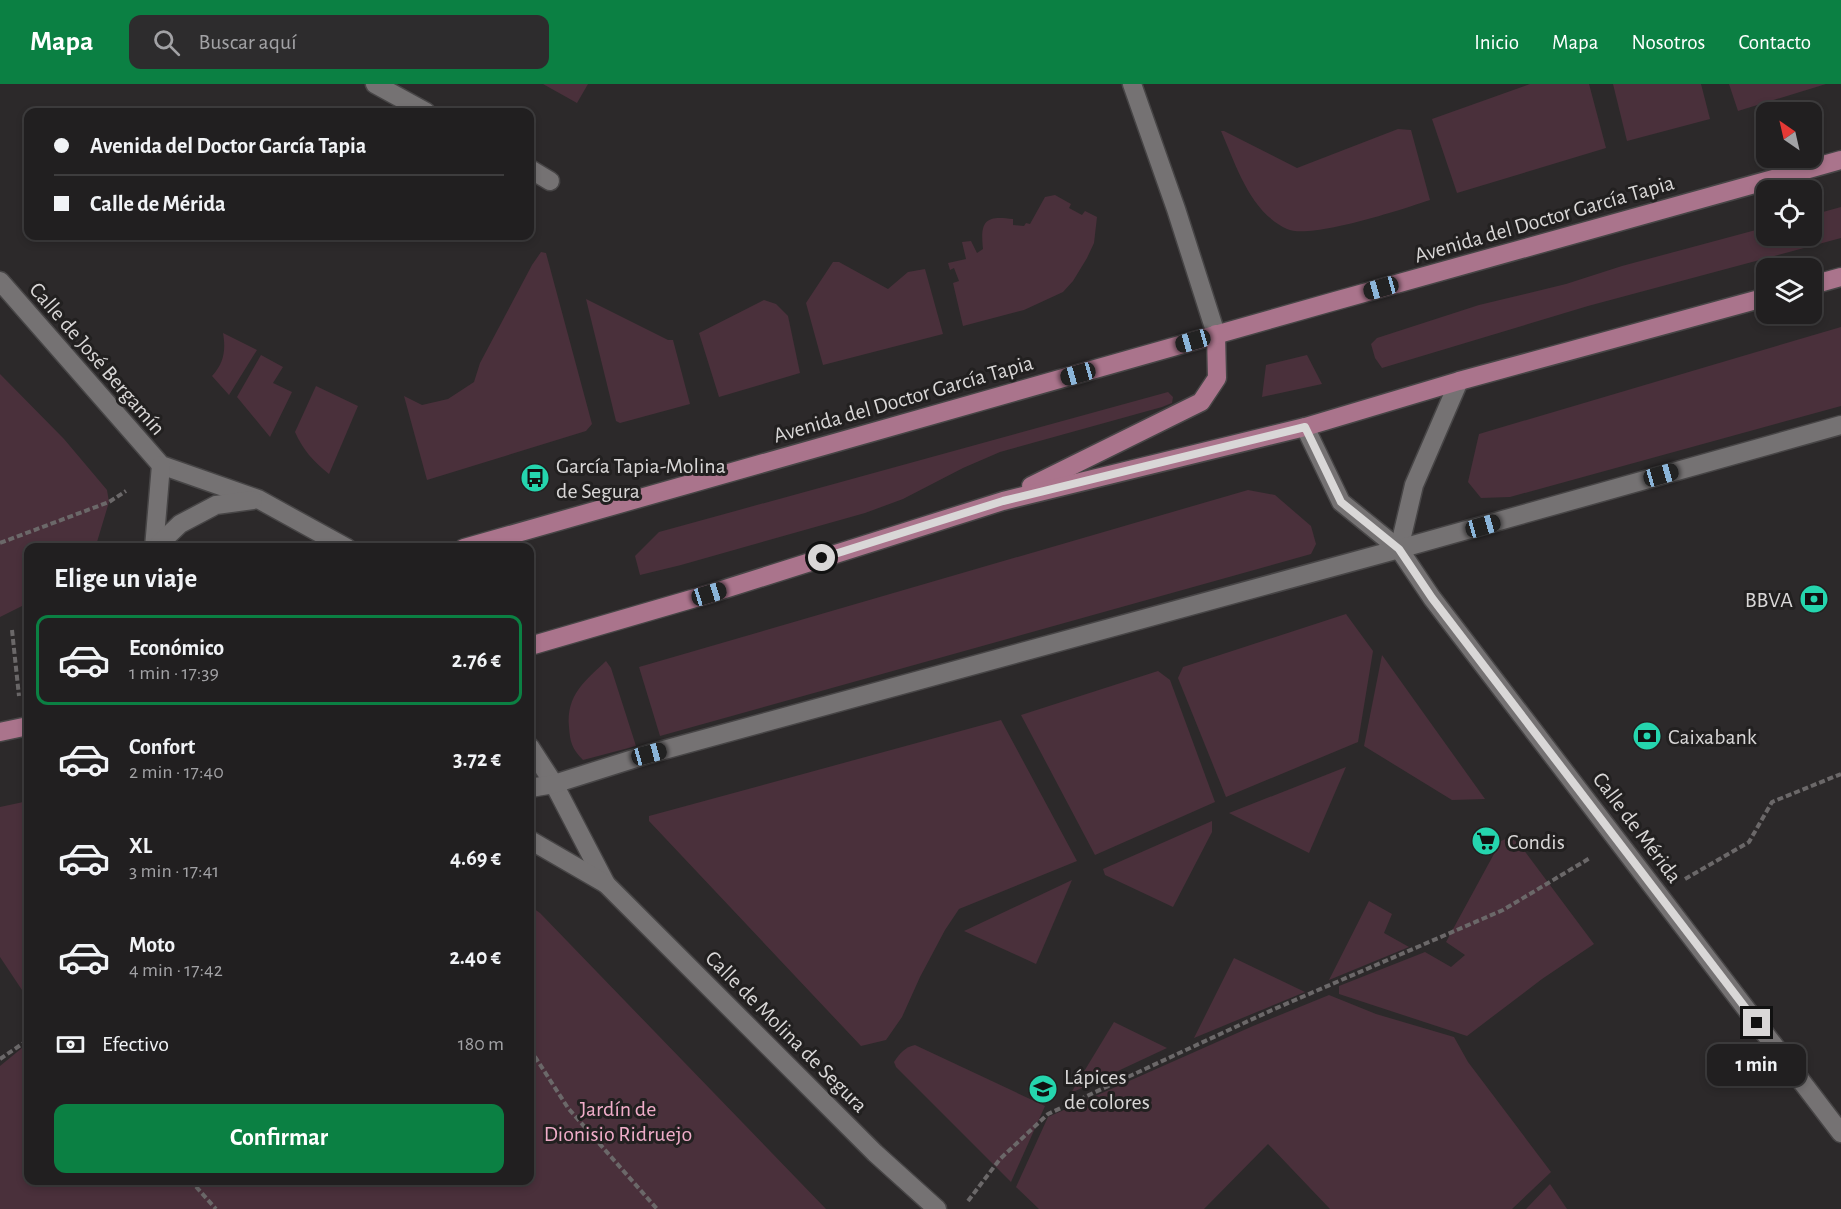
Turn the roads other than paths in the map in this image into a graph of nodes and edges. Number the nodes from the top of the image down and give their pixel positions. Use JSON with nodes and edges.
{"nodes":[{"id":1,"x":375,"y":84,"type":"edge"},
{"id":2,"x":1132,"y":84,"type":"edge"},
{"id":3,"x":419,"y":108,"type":"edge"},
{"id":4,"x":1841,"y":160,"type":"edge"},
{"id":5,"x":534,"y":171,"type":"edge"},
{"id":6,"x":550,"y":181,"type":"dead end"},
{"id":7,"x":1841,"y":277,"type":"edge"},
{"id":8,"x":0,"y":281,"type":"edge"},
{"id":9,"x":1822,"y":282,"type":"edge"},
{"id":10,"x":1756,"y":300,"type":"edge"},
{"id":11,"x":1216,"y":334,"type":"junction"},
{"id":12,"x":1459,"y":381,"type":"junction"},
{"id":13,"x":1841,"y":425,"type":"edge"},
{"id":14,"x":1305,"y":427,"type":"junction"},
{"id":15,"x":161,"y":465,"type":"junction"},
{"id":16,"x":258,"y":500,"type":"junction"},
{"id":17,"x":1003,"y":501,"type":"junction"},
{"id":18,"x":154,"y":543,"type":"edge"},
{"id":19,"x":159,"y":543,"type":"edge"},
{"id":20,"x":338,"y":543,"type":"edge"},
{"id":21,"x":482,"y":543,"type":"edge"},
{"id":22,"x":1399,"y":549,"type":"junction"},
{"id":23,"x":534,"y":645,"type":"edge"},
{"id":24,"x":24,"y":726,"type":"edge"},
{"id":25,"x":0,"y":732,"type":"edge"},
{"id":26,"x":534,"y":753,"type":"edge"},
{"id":27,"x":554,"y":784,"type":"junction"},
{"id":28,"x":534,"y":787,"type":"edge"},
{"id":29,"x":534,"y":842,"type":"edge"},
{"id":30,"x":606,"y":884,"type":"junction"},
{"id":31,"x":1841,"y":1132,"type":"edge"},
{"id":32,"x":937,"y":1209,"type":"edge"}],
"edges":[{"from":1,"to":3,"type":"street"},
{"from":2,"to":11,"type":"street"},
{"from":4,"to":11,"type":"main road","name":"Avenida del Doctor García Tapia"},
{"from":5,"to":6,"type":"street"},
{"from":7,"to":9,"type":"main road"},
{"from":8,"to":15,"type":"street","name":"Calle de José Bergamín"},
{"from":10,"to":12,"type":"main road"},
{"from":11,"to":17,"type":"main road"},
{"from":11,"to":21,"type":"main road","name":"Avenida del Doctor García Tapia"},
{"from":12,"to":14,"type":"main road"},
{"from":12,"to":22,"type":"street"},
{"from":13,"to":22,"type":"street"},
{"from":14,"to":17,"type":"main road"},
{"from":14,"to":22,"type":"street","name":"Calle de Mérida"},
{"from":15,"to":16,"type":"street","name":"Calle de José Bergamín"},
{"from":15,"to":18,"type":"street","name":"Calle de José Bergamín"},
{"from":16,"to":19,"type":"street"},
{"from":16,"to":20,"type":"street","name":"Calle de José Bergamín"},
{"from":17,"to":23,"type":"main road"},
{"from":22,"to":27,"type":"street"},
{"from":22,"to":31,"type":"street","name":"Calle de Mérida"},
{"from":24,"to":25,"type":"main road"},
{"from":26,"to":27,"type":"street","name":"Calle de Molina de Segura"},
{"from":27,"to":28,"type":"street"},
{"from":27,"to":30,"type":"street","name":"Calle de Molina de Segura"},
{"from":29,"to":30,"type":"street","name":"Calle de Molina de Segura"},
{"from":30,"to":32,"type":"street","name":"Calle de Molina de Segura"}]}
